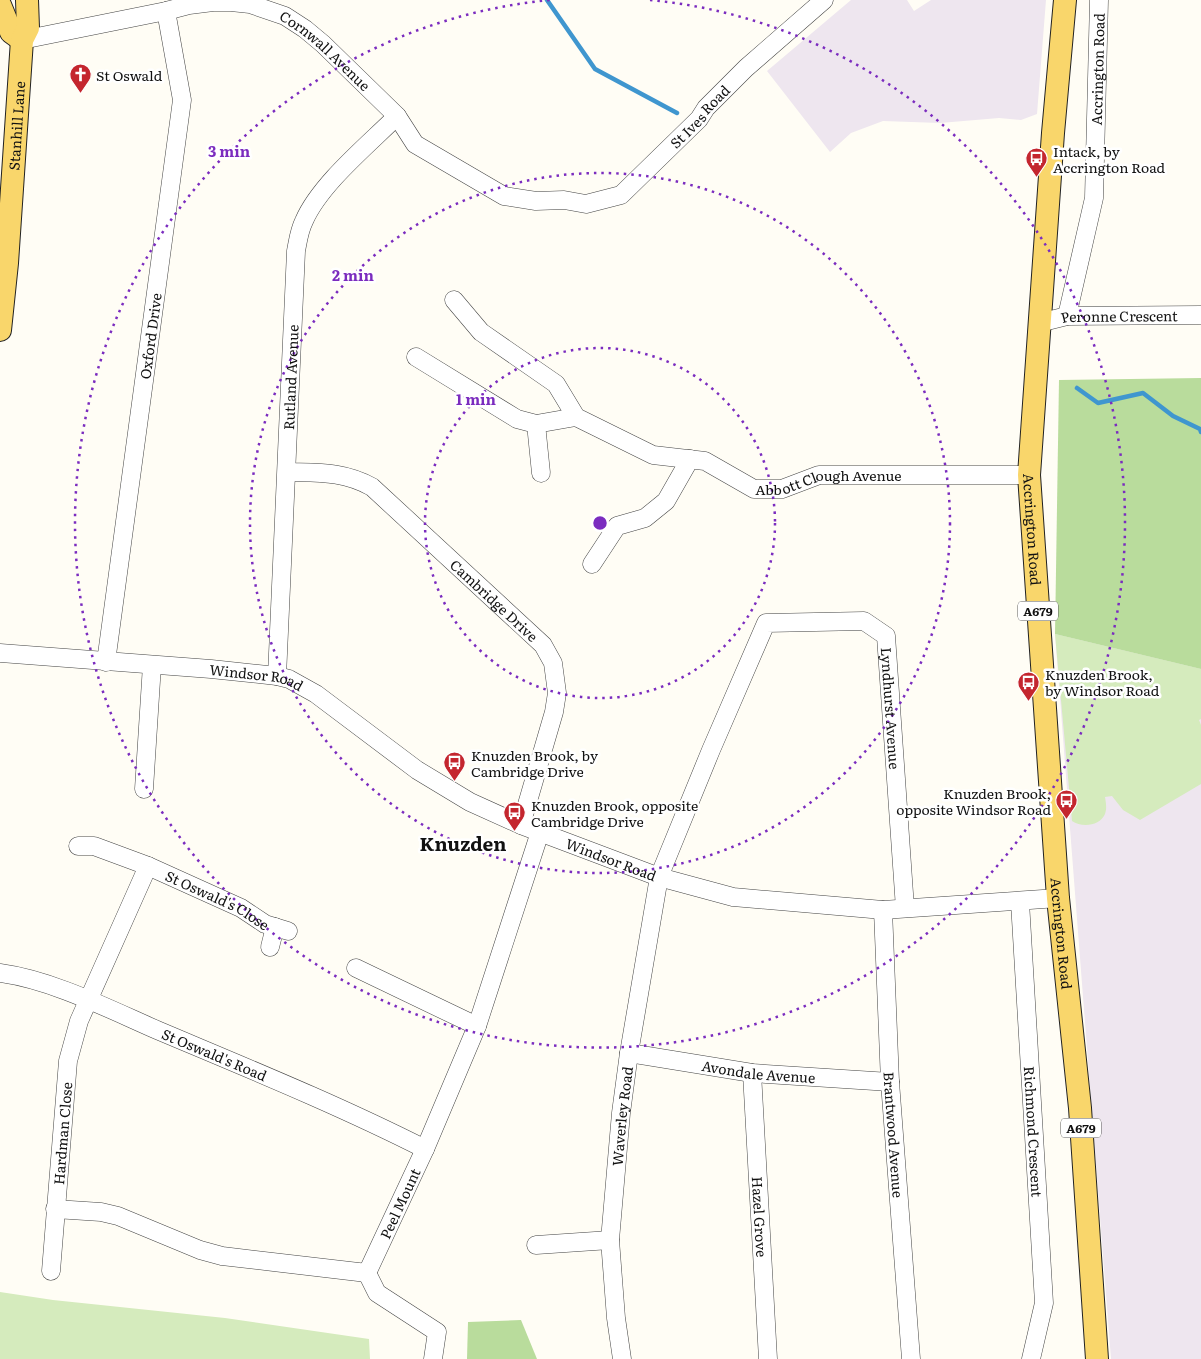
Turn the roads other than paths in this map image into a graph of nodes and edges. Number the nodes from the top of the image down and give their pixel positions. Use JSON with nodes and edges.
{"nodes":[{"id":1,"x":27,"y":0,"type":"edge"},
{"id":2,"x":824,"y":0,"type":"edge"},
{"id":3,"x":1065,"y":0,"type":"edge"},
{"id":4,"x":1099,"y":0,"type":"edge"},
{"id":5,"x":0,"y":5,"type":"edge"},
{"id":6,"x":166,"y":11,"type":"junction"},
{"id":7,"x":22,"y":40,"type":"junction"},
{"id":8,"x":397,"y":116,"type":"junction"},
{"id":9,"x":564,"y":200,"type":"joint"},
{"id":10,"x":454,"y":300,"type":"dead end"},
{"id":11,"x":1201,"y":315,"type":"edge"},
{"id":12,"x":1067,"y":316,"type":"junction"},
{"id":13,"x":1039,"y":323,"type":"junction"},
{"id":14,"x":0,"y":330,"type":"edge"},
{"id":15,"x":416,"y":357,"type":"dead end"},
{"id":16,"x":576,"y":416,"type":"junction"},
{"id":17,"x":536,"y":424,"type":"junction"},
{"id":18,"x":690,"y":459,"type":"junction"},
{"id":19,"x":287,"y":472,"type":"junction"},
{"id":20,"x":541,"y":473,"type":"dead end"},
{"id":21,"x":1029,"y":475,"type":"junction"},
{"id":22,"x":592,"y":564,"type":"dead end"},
{"id":23,"x":0,"y":653,"type":"edge"},
{"id":24,"x":106,"y":662,"type":"junction"},
{"id":25,"x":152,"y":665,"type":"junction"},
{"id":26,"x":277,"y":676,"type":"junction"},
{"id":27,"x":144,"y":789,"type":"dead end"},
{"id":28,"x":521,"y":825,"type":"junction"},
{"id":29,"x":540,"y":832,"type":"junction"},
{"id":30,"x":78,"y":846,"type":"dead end"},
{"id":31,"x":148,"y":866,"type":"junction"},
{"id":32,"x":659,"y":877,"type":"junction"},
{"id":33,"x":1058,"y":898,"type":"junction"},
{"id":34,"x":1020,"y":902,"type":"junction"},
{"id":35,"x":905,"y":908,"type":"junction"},
{"id":36,"x":883,"y":910,"type":"junction"},
{"id":37,"x":270,"y":947,"type":"dead end"},
{"id":38,"x":356,"y":968,"type":"dead end"},
{"id":39,"x":0,"y":973,"type":"edge"},
{"id":40,"x":88,"y":1000,"type":"junction"},
{"id":41,"x":477,"y":1026,"type":"junction"},
{"id":42,"x":629,"y":1052,"type":"junction"},
{"id":43,"x":752,"y":1073,"type":"junction"},
{"id":44,"x":890,"y":1082,"type":"junction"},
{"id":45,"x":425,"y":1149,"type":"junction"},
{"id":46,"x":55,"y":1209,"type":"junction"},
{"id":47,"x":610,"y":1240,"type":"junction"},
{"id":48,"x":536,"y":1245,"type":"dead end"},
{"id":49,"x":51,"y":1271,"type":"dead end"},
{"id":50,"x":367,"y":1273,"type":"junction"},
{"id":51,"x":433,"y":1359,"type":"edge"},
{"id":52,"x":622,"y":1359,"type":"edge"},
{"id":53,"x":768,"y":1359,"type":"edge"},
{"id":54,"x":911,"y":1359,"type":"edge"},
{"id":55,"x":1031,"y":1359,"type":"edge"},
{"id":56,"x":1097,"y":1359,"type":"edge"}],
"edges":[{"from":1,"to":7,"type":"main road","name":"Stanhill Lane"},
{"from":2,"to":9,"type":"street","name":"St Ives Road"},
{"from":3,"to":13,"type":"main road","name":"Accrington Road","number":"A679"},
{"from":4,"to":12,"type":"street","name":"Accrington Road"},
{"from":5,"to":7,"type":"main road"},
{"from":6,"to":7,"type":"street","name":"Cornwall Avenue"},
{"from":6,"to":8,"type":"street","name":"Cornwall Avenue"},
{"from":6,"to":24,"type":"street","name":"Oxford Drive"},
{"from":7,"to":14,"type":"main road","name":"Stanhill Lane"},
{"from":8,"to":9,"type":"street","name":"Cornwall Avenue"},
{"from":8,"to":19,"type":"street","name":"Rutland Avenue"},
{"from":10,"to":16,"type":"street"},
{"from":11,"to":12,"type":"street","name":"Peronne Crescent"},
{"from":12,"to":13,"type":"street","name":"Peronne Crescent"},
{"from":13,"to":21,"type":"main road","name":"Accrington Road","number":"A679"},
{"from":15,"to":17,"type":"street"},
{"from":16,"to":17,"type":"street"},
{"from":16,"to":18,"type":"street","name":"Abbott Clough Avenue"},
{"from":17,"to":20,"type":"street"},
{"from":18,"to":21,"type":"street","name":"Abbott Clough Avenue"},
{"from":18,"to":22,"type":"street"},
{"from":19,"to":26,"type":"street","name":"Rutland Avenue"},
{"from":19,"to":28,"type":"street","name":"Cambridge Drive"},
{"from":21,"to":33,"type":"main road","name":"Accrington Road","number":"A679"},
{"from":23,"to":24,"type":"street","name":"Windsor Road"},
{"from":24,"to":25,"type":"street","name":"Windsor Road"},
{"from":25,"to":26,"type":"street","name":"Windsor Road"},
{"from":25,"to":27,"type":"street"},
{"from":26,"to":28,"type":"street","name":"Windsor Road"},
{"from":28,"to":29,"type":"street","name":"Windsor Road"},
{"from":29,"to":32,"type":"street","name":"Windsor Road"},
{"from":29,"to":41,"type":"street","name":"Peel Mount"},
{"from":30,"to":31,"type":"street","name":"St Oswald's Close"},
{"from":31,"to":37,"type":"street","name":"St Oswald's Close"},
{"from":31,"to":40,"type":"street","name":"St Oswald's Close"},
{"from":32,"to":35,"type":"street","name":"Lyndhurst Avenue"},
{"from":32,"to":36,"type":"street","name":"Windsor Road"},
{"from":32,"to":42,"type":"street","name":"Waverley Road"},
{"from":33,"to":34,"type":"street","name":"Windsor Road"},
{"from":33,"to":56,"type":"main road","name":"Accrington Road","number":"A679"},
{"from":34,"to":35,"type":"street","name":"Windsor Road"},
{"from":34,"to":55,"type":"street","name":"Richmond Crescent"},
{"from":35,"to":36,"type":"street","name":"Windsor Road"},
{"from":36,"to":44,"type":"street","name":"Brantwood Avenue"},
{"from":38,"to":41,"type":"street"},
{"from":39,"to":40,"type":"street","name":"St Oswald's Road"},
{"from":40,"to":45,"type":"street","name":"St Oswald's Road"},
{"from":40,"to":46,"type":"street","name":"Hardman Close"},
{"from":41,"to":45,"type":"street","name":"Peel Mount"},
{"from":42,"to":43,"type":"street","name":"Avondale Avenue"},
{"from":42,"to":47,"type":"street","name":"Waverley Road"},
{"from":43,"to":44,"type":"street","name":"Avondale Avenue"},
{"from":43,"to":53,"type":"street","name":"Hazel Grove"},
{"from":44,"to":54,"type":"street","name":"Brantwood Avenue"},
{"from":45,"to":50,"type":"street","name":"Peel Mount"},
{"from":46,"to":49,"type":"street","name":"Hardman Close"},
{"from":46,"to":50,"type":"street"},
{"from":47,"to":48,"type":"street"},
{"from":47,"to":52,"type":"street","name":"Waverley Road"},
{"from":50,"to":51,"type":"street"}]}
